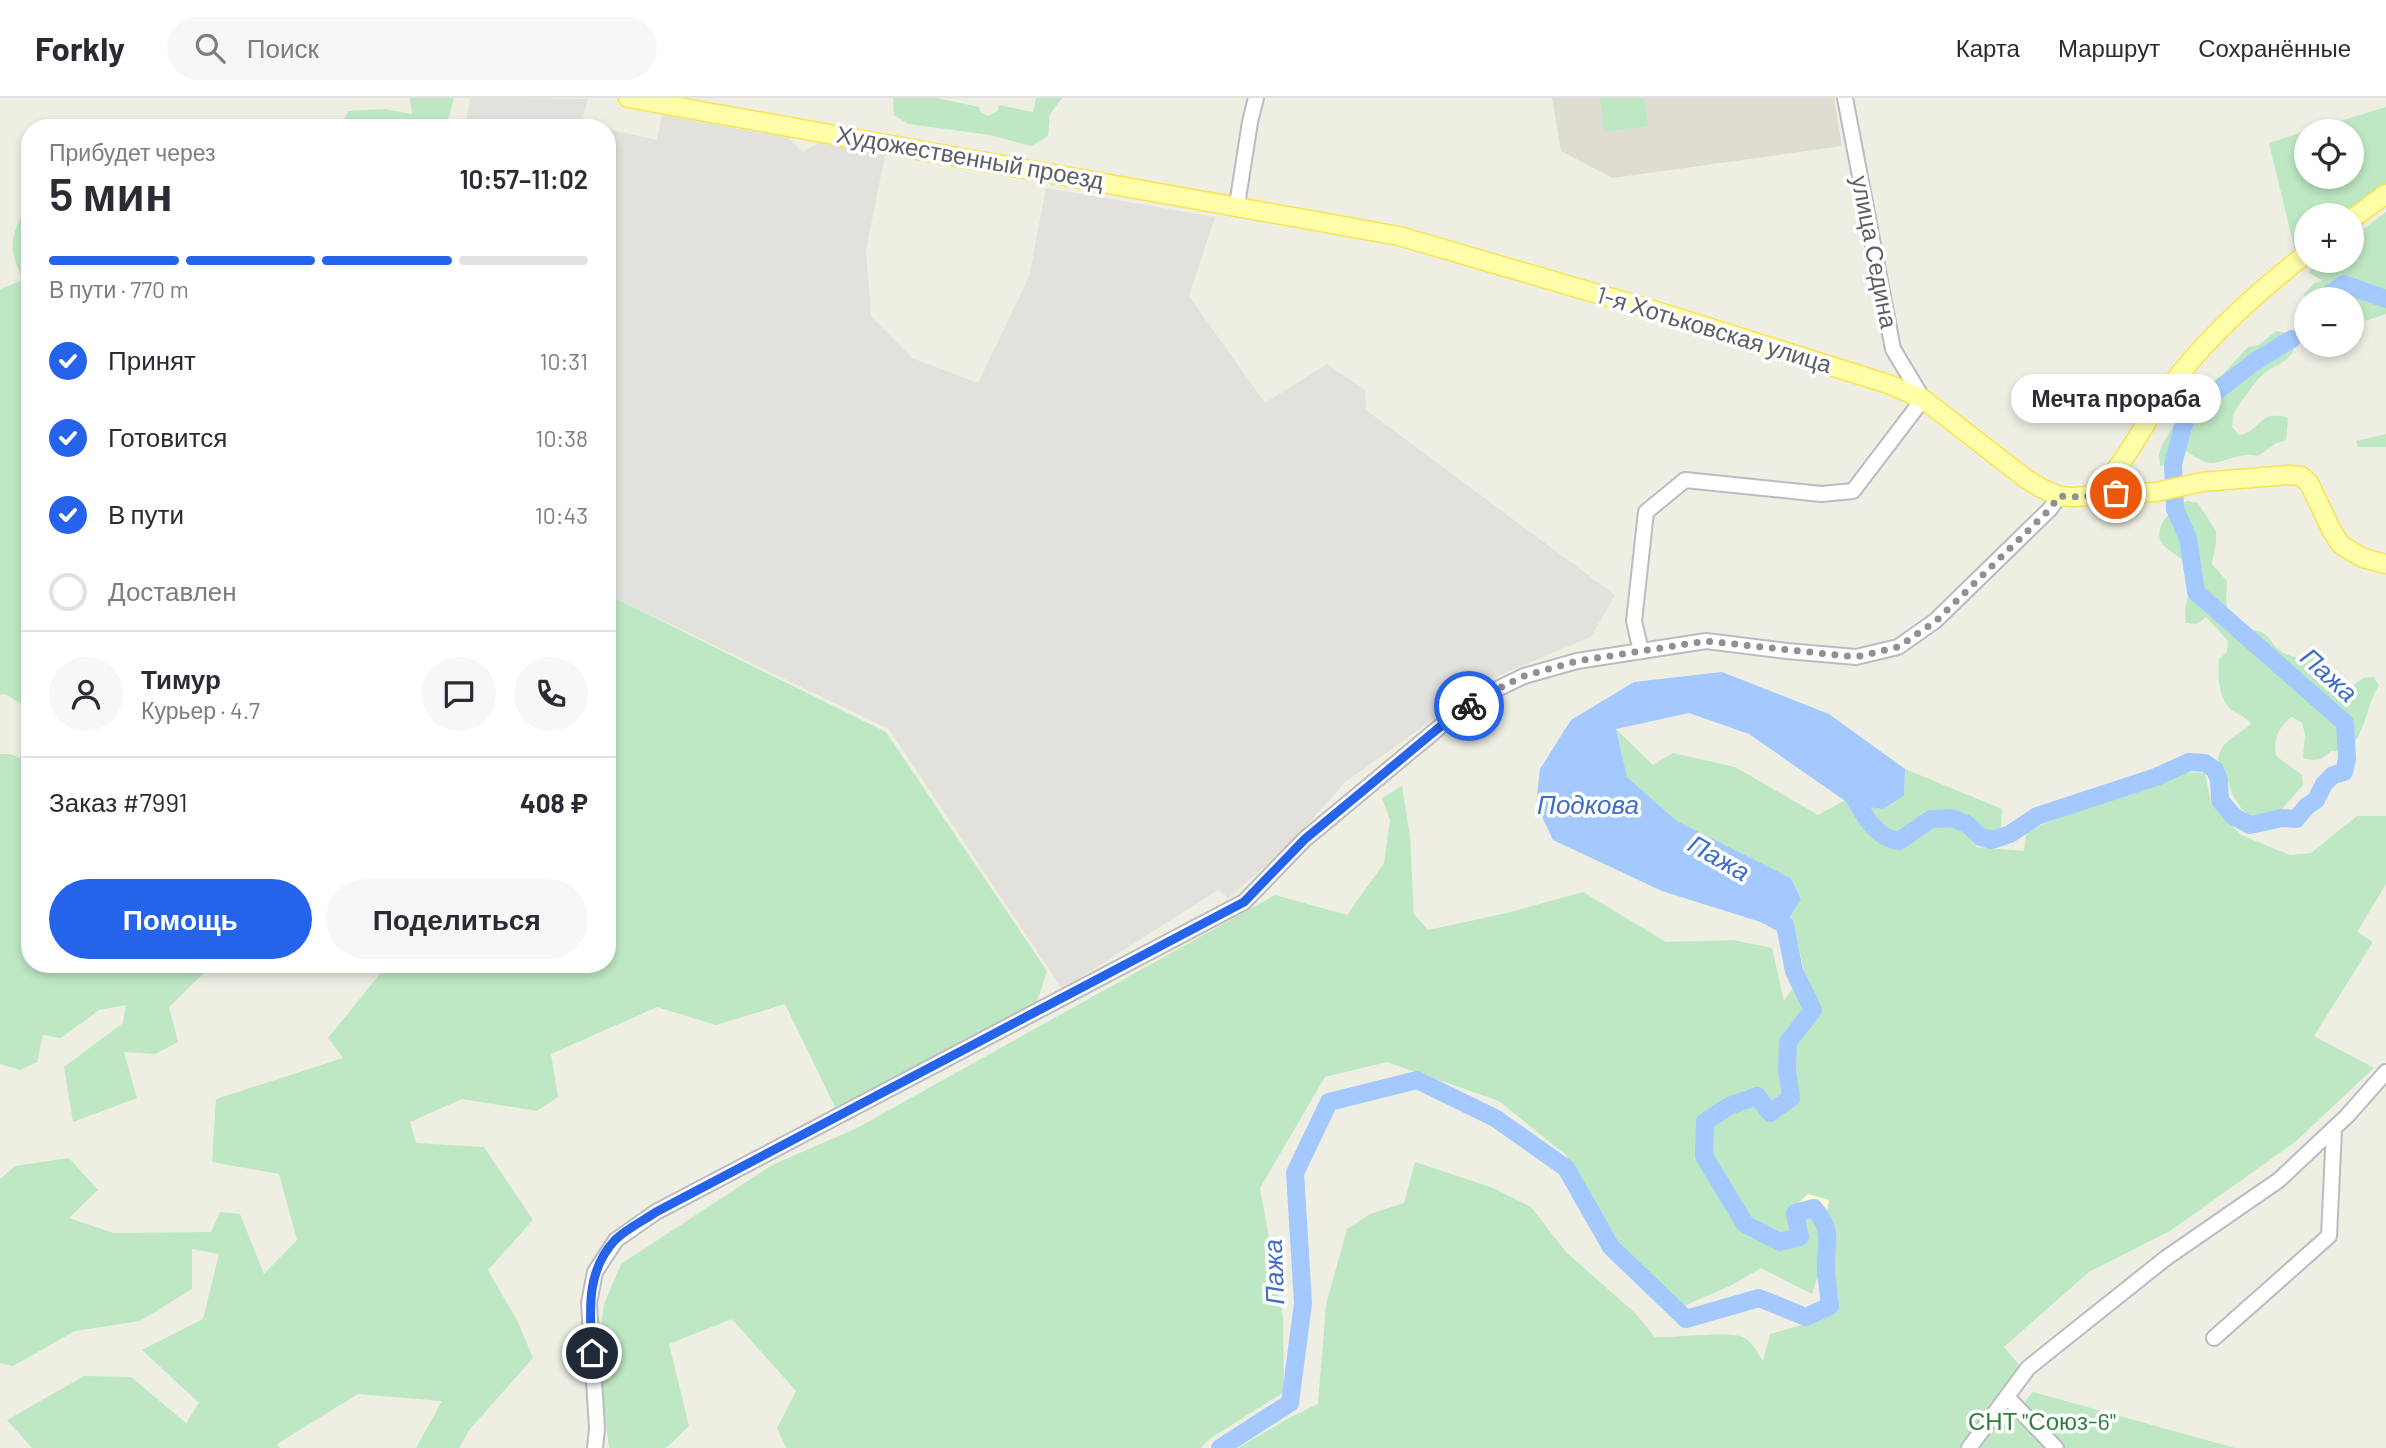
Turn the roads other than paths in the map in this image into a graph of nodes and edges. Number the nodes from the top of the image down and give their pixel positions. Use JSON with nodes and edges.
{"nodes":[{"id":1,"x":628,"y":98,"type":"edge"},
{"id":2,"x":1256,"y":98,"type":"edge"},
{"id":3,"x":1845,"y":98,"type":"edge"},
{"id":4,"x":2386,"y":194,"type":"edge"},
{"id":5,"x":1237,"y":205,"type":"junction"},
{"id":6,"x":2364,"y":210,"type":"edge"},
{"id":7,"x":1312,"y":219,"type":"joint"},
{"id":8,"x":2294,"y":264,"type":"edge"},
{"id":9,"x":1923,"y":399,"type":"junction"},
{"id":10,"x":2120,"y":463,"type":"junction"},
{"id":11,"x":2156,"y":492,"type":"junction"},
{"id":12,"x":2059,"y":496,"type":"junction"},
{"id":13,"x":2088,"y":496,"type":"junction"},
{"id":14,"x":2386,"y":564,"type":"edge"},
{"id":15,"x":1641,"y":651,"type":"junction"},
{"id":16,"x":2386,"y":1072,"type":"edge"},
{"id":17,"x":2334,"y":1129,"type":"junction"},
{"id":18,"x":2214,"y":1338,"type":"dead end"},
{"id":19,"x":2007,"y":1396,"type":"junction"},
{"id":20,"x":595,"y":1448,"type":"edge"},
{"id":21,"x":1969,"y":1448,"type":"edge"},
{"id":22,"x":2056,"y":1448,"type":"edge"}],
"edges":[{"from":1,"to":5,"type":"main road","name":"Художественный проезд"},
{"from":2,"to":5,"type":"street"},
{"from":3,"to":9,"type":"street","name":"улица Седина"},
{"from":4,"to":6,"type":"main road"},
{"from":5,"to":7,"type":"main road","name":"Художественный проезд"},
{"from":7,"to":9,"type":"main road","name":"1-я Хотьковская улица"},
{"from":8,"to":10,"type":"main road"},
{"from":9,"to":12,"type":"main road","name":"1-я Хотьковская улица"},
{"from":9,"to":15,"type":"street"},
{"from":10,"to":11,"type":"main road"},
{"from":10,"to":13,"type":"main road"},
{"from":11,"to":13,"type":"main road","name":"1-я Хотьковская улица"},
{"from":11,"to":14,"type":"main road","name":"1-я Хотьковская улица"},
{"from":12,"to":13,"type":"main road","name":"1-я Хотьковская улица"},
{"from":12,"to":15,"type":"street"},
{"from":15,"to":20,"type":"street"},
{"from":16,"to":17,"type":"street"},
{"from":17,"to":18,"type":"street"},
{"from":17,"to":19,"type":"street"},
{"from":19,"to":21,"type":"street"},
{"from":19,"to":22,"type":"street"}]}
